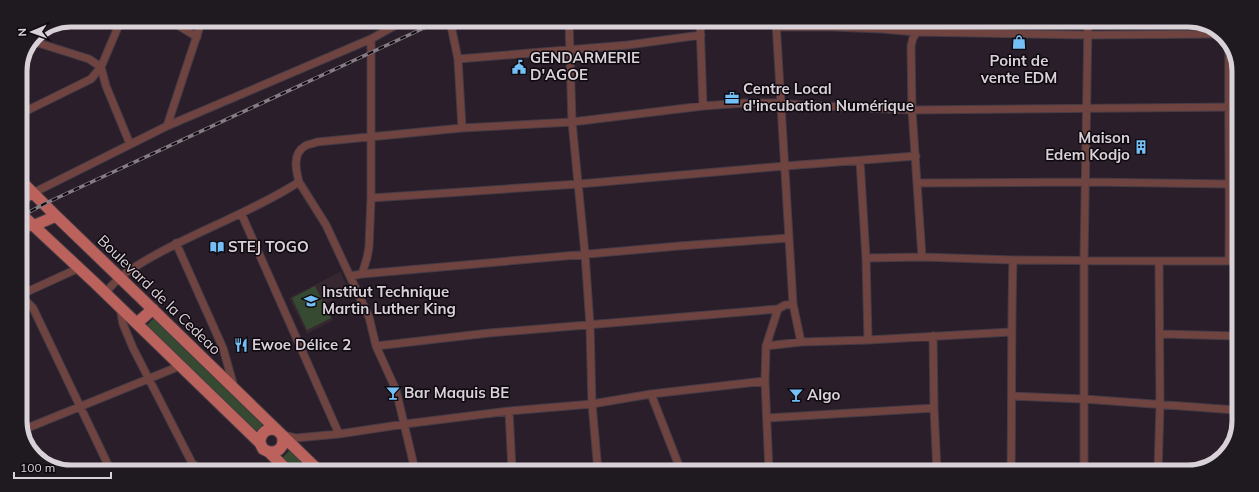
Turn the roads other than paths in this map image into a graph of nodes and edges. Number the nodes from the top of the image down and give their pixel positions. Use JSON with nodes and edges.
{"nodes":[{"id":1,"x":118,"y":27,"type":"edge"},
{"id":2,"x":181,"y":27,"type":"edge"},
{"id":3,"x":200,"y":27,"type":"edge"},
{"id":4,"x":390,"y":27,"type":"edge"},
{"id":5,"x":451,"y":27,"type":"edge"},
{"id":6,"x":569,"y":27,"type":"edge"},
{"id":7,"x":700,"y":27,"type":"edge"},
{"id":8,"x":776,"y":27,"type":"edge"},
{"id":9,"x":840,"y":27,"type":"edge"},
{"id":10,"x":920,"y":27,"type":"edge"},
{"id":11,"x":1088,"y":27,"type":"edge"},
{"id":12,"x":916,"y":32,"type":"junction"},
{"id":13,"x":1212,"y":34,"type":"edge"},
{"id":14,"x":701,"y":35,"type":"junction"},
{"id":15,"x":1087,"y":35,"type":"junction"},
{"id":16,"x":197,"y":37,"type":"junction"},
{"id":17,"x":372,"y":39,"type":"junction"},
{"id":18,"x":52,"y":47,"type":"edge"},
{"id":19,"x":570,"y":50,"type":"junction"},
{"id":20,"x":1229,"y":54,"type":"edge"},
{"id":21,"x":458,"y":59,"type":"junction"},
{"id":22,"x":100,"y":67,"type":"junction"},
{"id":23,"x":781,"y":103,"type":"junction"},
{"id":24,"x":704,"y":106,"type":"junction"},
{"id":25,"x":1228,"y":107,"type":"junction"},
{"id":26,"x":1232,"y":107,"type":"edge"},
{"id":27,"x":1087,"y":108,"type":"junction"},
{"id":28,"x":912,"y":110,"type":"junction"},
{"id":29,"x":27,"y":111,"type":"edge"},
{"id":30,"x":572,"y":122,"type":"junction"},
{"id":31,"x":167,"y":126,"type":"junction"},
{"id":32,"x":462,"y":128,"type":"junction"},
{"id":33,"x":372,"y":137,"type":"junction"},
{"id":34,"x":130,"y":144,"type":"junction"},
{"id":35,"x":916,"y":156,"type":"junction"},
{"id":36,"x":860,"y":161,"type":"junction"},
{"id":37,"x":784,"y":166,"type":"junction"},
{"id":38,"x":299,"y":182,"type":"junction"},
{"id":39,"x":1086,"y":182,"type":"junction"},
{"id":40,"x":918,"y":183,"type":"junction"},
{"id":41,"x":579,"y":184,"type":"junction"},
{"id":42,"x":1230,"y":184,"type":"junction"},
{"id":43,"x":27,"y":187,"type":"edge"},
{"id":44,"x":33,"y":193,"type":"junction"},
{"id":45,"x":27,"y":196,"type":"edge"},
{"id":46,"x":372,"y":198,"type":"junction"},
{"id":47,"x":241,"y":214,"type":"junction"},
{"id":48,"x":56,"y":216,"type":"junction"},
{"id":49,"x":27,"y":220,"type":"edge"},
{"id":50,"x":33,"y":226,"type":"junction"},
{"id":51,"x":27,"y":229,"type":"edge"},
{"id":52,"x":788,"y":238,"type":"junction"},
{"id":53,"x":176,"y":243,"type":"junction"},
{"id":54,"x":585,"y":254,"type":"junction"},
{"id":55,"x":922,"y":257,"type":"junction"},
{"id":56,"x":866,"y":258,"type":"junction"},
{"id":57,"x":1013,"y":260,"type":"junction"},
{"id":58,"x":1084,"y":260,"type":"junction"},
{"id":59,"x":1229,"y":260,"type":"junction"},
{"id":60,"x":1232,"y":260,"type":"edge"},
{"id":61,"x":1159,"y":261,"type":"junction"},
{"id":62,"x":79,"y":268,"type":"junction"},
{"id":63,"x":362,"y":274,"type":"junction"},
{"id":64,"x":350,"y":276,"type":"junction"},
{"id":65,"x":120,"y":277,"type":"junction"},
{"id":66,"x":27,"y":292,"type":"edge"},
{"id":67,"x":105,"y":292,"type":"junction"},
{"id":68,"x":27,"y":302,"type":"edge"},
{"id":69,"x":793,"y":304,"type":"junction"},
{"id":70,"x":119,"y":307,"type":"junction"},
{"id":71,"x":153,"y":309,"type":"junction"},
{"id":72,"x":778,"y":310,"type":"junction"},
{"id":73,"x":137,"y":323,"type":"junction"},
{"id":74,"x":590,"y":325,"type":"junction"},
{"id":75,"x":1011,"y":332,"type":"junction"},
{"id":76,"x":1160,"y":334,"type":"junction"},
{"id":77,"x":933,"y":336,"type":"junction"},
{"id":78,"x":1232,"y":336,"type":"edge"},
{"id":79,"x":868,"y":340,"type":"junction"},
{"id":80,"x":801,"y":342,"type":"junction"},
{"id":81,"x":376,"y":346,"type":"junction"},
{"id":82,"x":766,"y":346,"type":"junction"},
{"id":83,"x":180,"y":366,"type":"junction"},
{"id":84,"x":148,"y":380,"type":"junction"},
{"id":85,"x":765,"y":381,"type":"junction"},
{"id":86,"x":235,"y":389,"type":"junction"},
{"id":87,"x":651,"y":394,"type":"junction"},
{"id":88,"x":1012,"y":396,"type":"junction"},
{"id":89,"x":1084,"y":399,"type":"junction"},
{"id":90,"x":592,"y":404,"type":"junction"},
{"id":91,"x":1160,"y":405,"type":"junction"},
{"id":92,"x":80,"y":406,"type":"junction"},
{"id":93,"x":934,"y":408,"type":"junction"},
{"id":94,"x":1232,"y":410,"type":"edge"},
{"id":95,"x":509,"y":411,"type":"junction"},
{"id":96,"x":767,"y":418,"type":"junction"},
{"id":97,"x":405,"y":424,"type":"junction"},
{"id":98,"x":28,"y":429,"type":"edge"},
{"id":99,"x":280,"y":433,"type":"junction"},
{"id":100,"x":339,"y":434,"type":"junction"},
{"id":101,"x":260,"y":443,"type":"junction"},
{"id":102,"x":269,"y":452,"type":"junction"},
{"id":103,"x":192,"y":464,"type":"edge"},
{"id":104,"x":108,"y":465,"type":"edge"},
{"id":105,"x":282,"y":465,"type":"edge"},
{"id":106,"x":313,"y":465,"type":"edge"},
{"id":107,"x":414,"y":465,"type":"edge"},
{"id":108,"x":512,"y":465,"type":"edge"},
{"id":109,"x":597,"y":465,"type":"edge"},
{"id":110,"x":679,"y":465,"type":"edge"},
{"id":111,"x":769,"y":465,"type":"edge"},
{"id":112,"x":937,"y":465,"type":"edge"},
{"id":113,"x":1011,"y":465,"type":"edge"},
{"id":114,"x":1084,"y":465,"type":"edge"},
{"id":115,"x":1158,"y":465,"type":"edge"}],
"edges":[{"from":1,"to":22,"type":"street"},
{"from":2,"to":16,"type":"street"},
{"from":3,"to":16,"type":"street"},
{"from":4,"to":17,"type":"street"},
{"from":5,"to":21,"type":"street"},
{"from":6,"to":19,"type":"street"},
{"from":7,"to":14,"type":"street"},
{"from":8,"to":23,"type":"street"},
{"from":9,"to":12,"type":"street"},
{"from":10,"to":12,"type":"street"},
{"from":11,"to":15,"type":"street"},
{"from":12,"to":15,"type":"street"},
{"from":12,"to":28,"type":"street"},
{"from":13,"to":15,"type":"street"},
{"from":14,"to":19,"type":"street"},
{"from":14,"to":24,"type":"street"},
{"from":15,"to":27,"type":"street"},
{"from":16,"to":31,"type":"street"},
{"from":17,"to":31,"type":"street"},
{"from":17,"to":33,"type":"street"},
{"from":18,"to":22,"type":"street"},
{"from":19,"to":21,"type":"street"},
{"from":19,"to":30,"type":"street"},
{"from":20,"to":25,"type":"street"},
{"from":21,"to":32,"type":"street"},
{"from":22,"to":29,"type":"street"},
{"from":22,"to":34,"type":"street"},
{"from":23,"to":24,"type":"street"},
{"from":23,"to":28,"type":"street"},
{"from":23,"to":37,"type":"street"},
{"from":24,"to":30,"type":"street"},
{"from":25,"to":26,"type":"street"},
{"from":25,"to":27,"type":"street"},
{"from":25,"to":42,"type":"street"},
{"from":27,"to":28,"type":"street"},
{"from":27,"to":39,"type":"street"},
{"from":28,"to":35,"type":"street"},
{"from":30,"to":32,"type":"street"},
{"from":30,"to":41,"type":"street"},
{"from":31,"to":34,"type":"street"},
{"from":32,"to":33,"type":"street"},
{"from":33,"to":38,"type":"street"},
{"from":33,"to":46,"type":"street"},
{"from":34,"to":44,"type":"street"},
{"from":35,"to":36,"type":"street"},
{"from":35,"to":40,"type":"street"},
{"from":36,"to":37,"type":"street"},
{"from":36,"to":56,"type":"street"},
{"from":37,"to":41,"type":"street"},
{"from":37,"to":52,"type":"street"},
{"from":38,"to":47,"type":"street"},
{"from":38,"to":64,"type":"street"},
{"from":39,"to":40,"type":"street"},
{"from":39,"to":42,"type":"street"},
{"from":39,"to":58,"type":"street"},
{"from":40,"to":55,"type":"street"},
{"from":41,"to":46,"type":"street"},
{"from":41,"to":54,"type":"street"},
{"from":42,"to":59,"type":"street"},
{"from":43,"to":44,"type":"main road","name":"Boulevard de la Cedeao"},
{"from":44,"to":45,"type":"main road"},
{"from":44,"to":48,"type":"main road","name":"Boulevard de la Cedeao"},
{"from":46,"to":63,"type":"street"},
{"from":47,"to":53,"type":"street"},
{"from":47,"to":100,"type":"street"},
{"from":48,"to":50,"type":"main road"},
{"from":48,"to":65,"type":"main road","name":"Boulevard de la Cedeao"},
{"from":49,"to":50,"type":"main road"},
{"from":50,"to":51,"type":"street"},
{"from":50,"to":62,"type":"main road"},
{"from":52,"to":54,"type":"street"},
{"from":52,"to":69,"type":"street"},
{"from":53,"to":65,"type":"street"},
{"from":53,"to":86,"type":"street"},
{"from":54,"to":63,"type":"street"},
{"from":54,"to":74,"type":"street"},
{"from":55,"to":56,"type":"street"},
{"from":55,"to":57,"type":"street"},
{"from":56,"to":79,"type":"street"},
{"from":57,"to":58,"type":"street"},
{"from":57,"to":75,"type":"street"},
{"from":58,"to":61,"type":"street"},
{"from":58,"to":89,"type":"street"},
{"from":59,"to":60,"type":"street"},
{"from":59,"to":61,"type":"street"},
{"from":61,"to":76,"type":"street"},
{"from":62,"to":66,"type":"street"},
{"from":62,"to":67,"type":"main road"},
{"from":63,"to":64,"type":"street"},
{"from":64,"to":81,"type":"street"},
{"from":65,"to":67,"type":"street"},
{"from":65,"to":71,"type":"main road","name":"Boulevard de la Cedeao"},
{"from":67,"to":70,"type":"main road"},
{"from":68,"to":92,"type":"street"},
{"from":69,"to":72,"type":"street"},
{"from":69,"to":80,"type":"street"},
{"from":70,"to":73,"type":"main road"},
{"from":70,"to":84,"type":"street"},
{"from":71,"to":73,"type":"main road"},
{"from":71,"to":86,"type":"main road","name":"Boulevard de la Cedeao"},
{"from":72,"to":74,"type":"street"},
{"from":72,"to":82,"type":"street"},
{"from":73,"to":83,"type":"main road"},
{"from":74,"to":81,"type":"street"},
{"from":74,"to":90,"type":"street"},
{"from":75,"to":77,"type":"street"},
{"from":75,"to":88,"type":"street"},
{"from":76,"to":78,"type":"street"},
{"from":76,"to":91,"type":"street"},
{"from":77,"to":79,"type":"street"},
{"from":77,"to":93,"type":"street"},
{"from":79,"to":80,"type":"street"},
{"from":80,"to":82,"type":"street"},
{"from":81,"to":97,"type":"street"},
{"from":82,"to":85,"type":"street"},
{"from":83,"to":84,"type":"street"},
{"from":83,"to":101,"type":"main road"},
{"from":84,"to":92,"type":"street"},
{"from":84,"to":103,"type":"street"},
{"from":85,"to":87,"type":"street"},
{"from":85,"to":96,"type":"street"},
{"from":86,"to":99,"type":"main road","name":"Boulevard de la Cedeao"},
{"from":87,"to":90,"type":"street"},
{"from":87,"to":110,"type":"street"},
{"from":88,"to":89,"type":"street"},
{"from":88,"to":113,"type":"street"},
{"from":89,"to":91,"type":"street"},
{"from":89,"to":114,"type":"street"},
{"from":90,"to":95,"type":"street"},
{"from":90,"to":109,"type":"street"},
{"from":91,"to":94,"type":"street"},
{"from":91,"to":115,"type":"street"},
{"from":92,"to":98,"type":"street"},
{"from":92,"to":104,"type":"street"},
{"from":93,"to":96,"type":"street"},
{"from":93,"to":112,"type":"street"},
{"from":95,"to":97,"type":"street"},
{"from":95,"to":108,"type":"street"},
{"from":96,"to":111,"type":"street"},
{"from":97,"to":100,"type":"street"},
{"from":97,"to":107,"type":"street"},
{"from":99,"to":100,"type":"street"},
{"from":99,"to":101,"type":"main road"},
{"from":99,"to":102,"type":"main road"},
{"from":99,"to":106,"type":"main road","name":"Boulevard de la Cedeao"},
{"from":101,"to":102,"type":"main road"},
{"from":102,"to":105,"type":"main road"}]}
